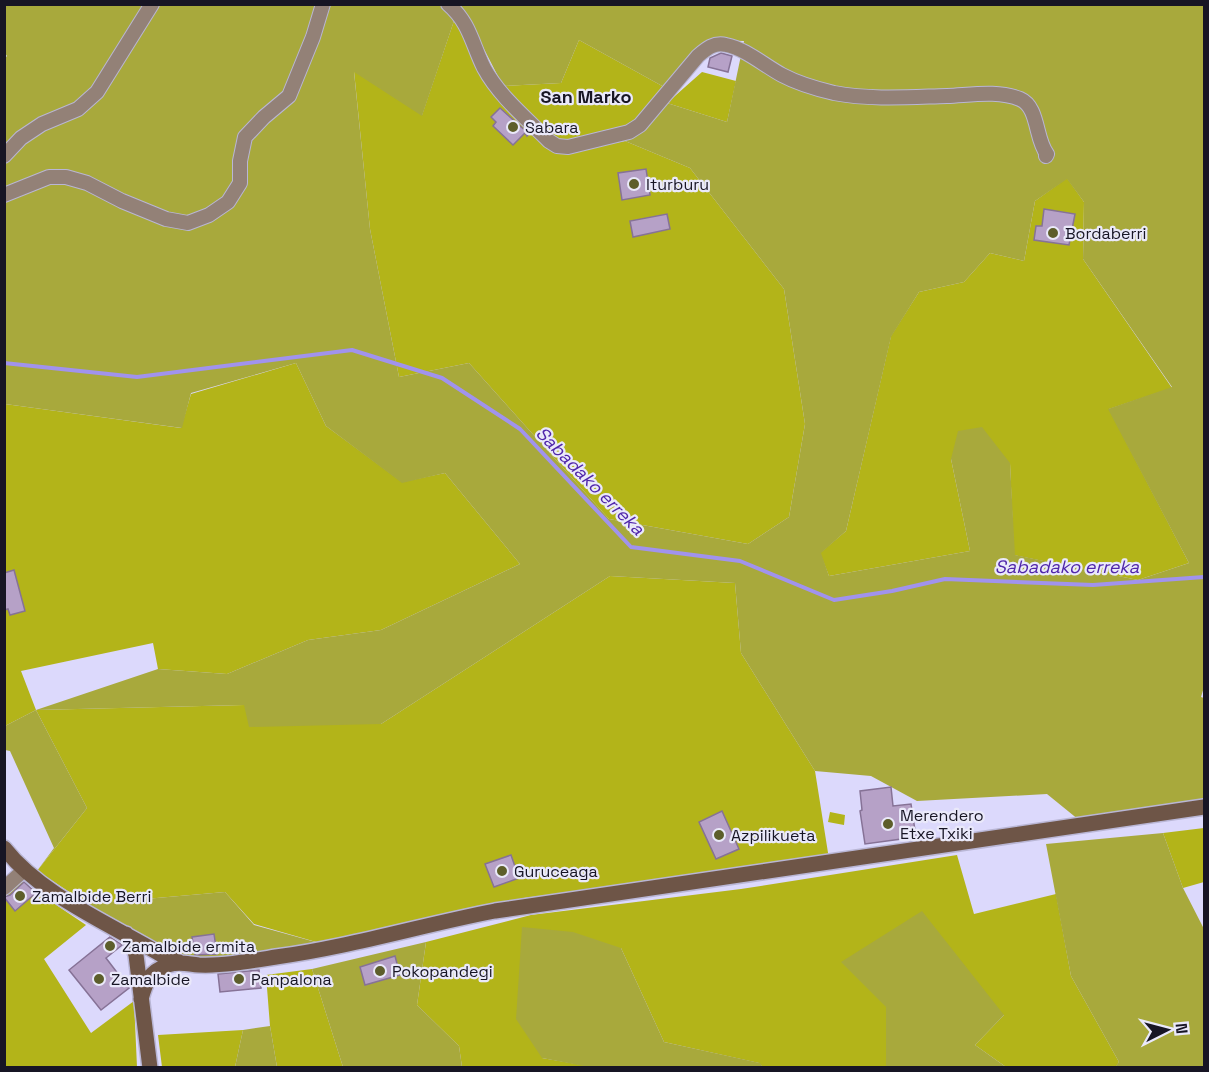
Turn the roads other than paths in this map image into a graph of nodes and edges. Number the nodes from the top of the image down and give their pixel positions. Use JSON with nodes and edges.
{"nodes":[{"id":1,"x":152,"y":4,"type":"edge"},
{"id":2,"x":323,"y":4,"type":"edge"},
{"id":3,"x":448,"y":4,"type":"edge"},
{"id":4,"x":4,"y":156,"type":"edge"},
{"id":5,"x":1046,"y":156,"type":"dead end"},
{"id":6,"x":4,"y":195,"type":"edge"},
{"id":7,"x":1204,"y":807,"type":"edge"},
{"id":8,"x":4,"y":848,"type":"edge"},
{"id":9,"x":24,"y":870,"type":"junction"},
{"id":10,"x":4,"y":888,"type":"edge"},
{"id":11,"x":126,"y":934,"type":"junction"},
{"id":12,"x":141,"y":943,"type":"junction"},
{"id":13,"x":180,"y":962,"type":"junction"},
{"id":14,"x":146,"y":980,"type":"junction"},
{"id":15,"x":141,"y":999,"type":"junction"},
{"id":16,"x":150,"y":1068,"type":"edge"}],
"edges":[{"from":1,"to":4,"type":"street"},
{"from":2,"to":6,"type":"street"},
{"from":3,"to":5,"type":"street"},
{"from":7,"to":13,"type":"street"},
{"from":8,"to":9,"type":"street"},
{"from":9,"to":10,"type":"street"},
{"from":9,"to":11,"type":"street"},
{"from":11,"to":12,"type":"street"},
{"from":11,"to":15,"type":"street"},
{"from":12,"to":13,"type":"street"},
{"from":12,"to":14,"type":"street"},
{"from":13,"to":14,"type":"street"},
{"from":14,"to":15,"type":"street"},
{"from":15,"to":16,"type":"street"}]}
